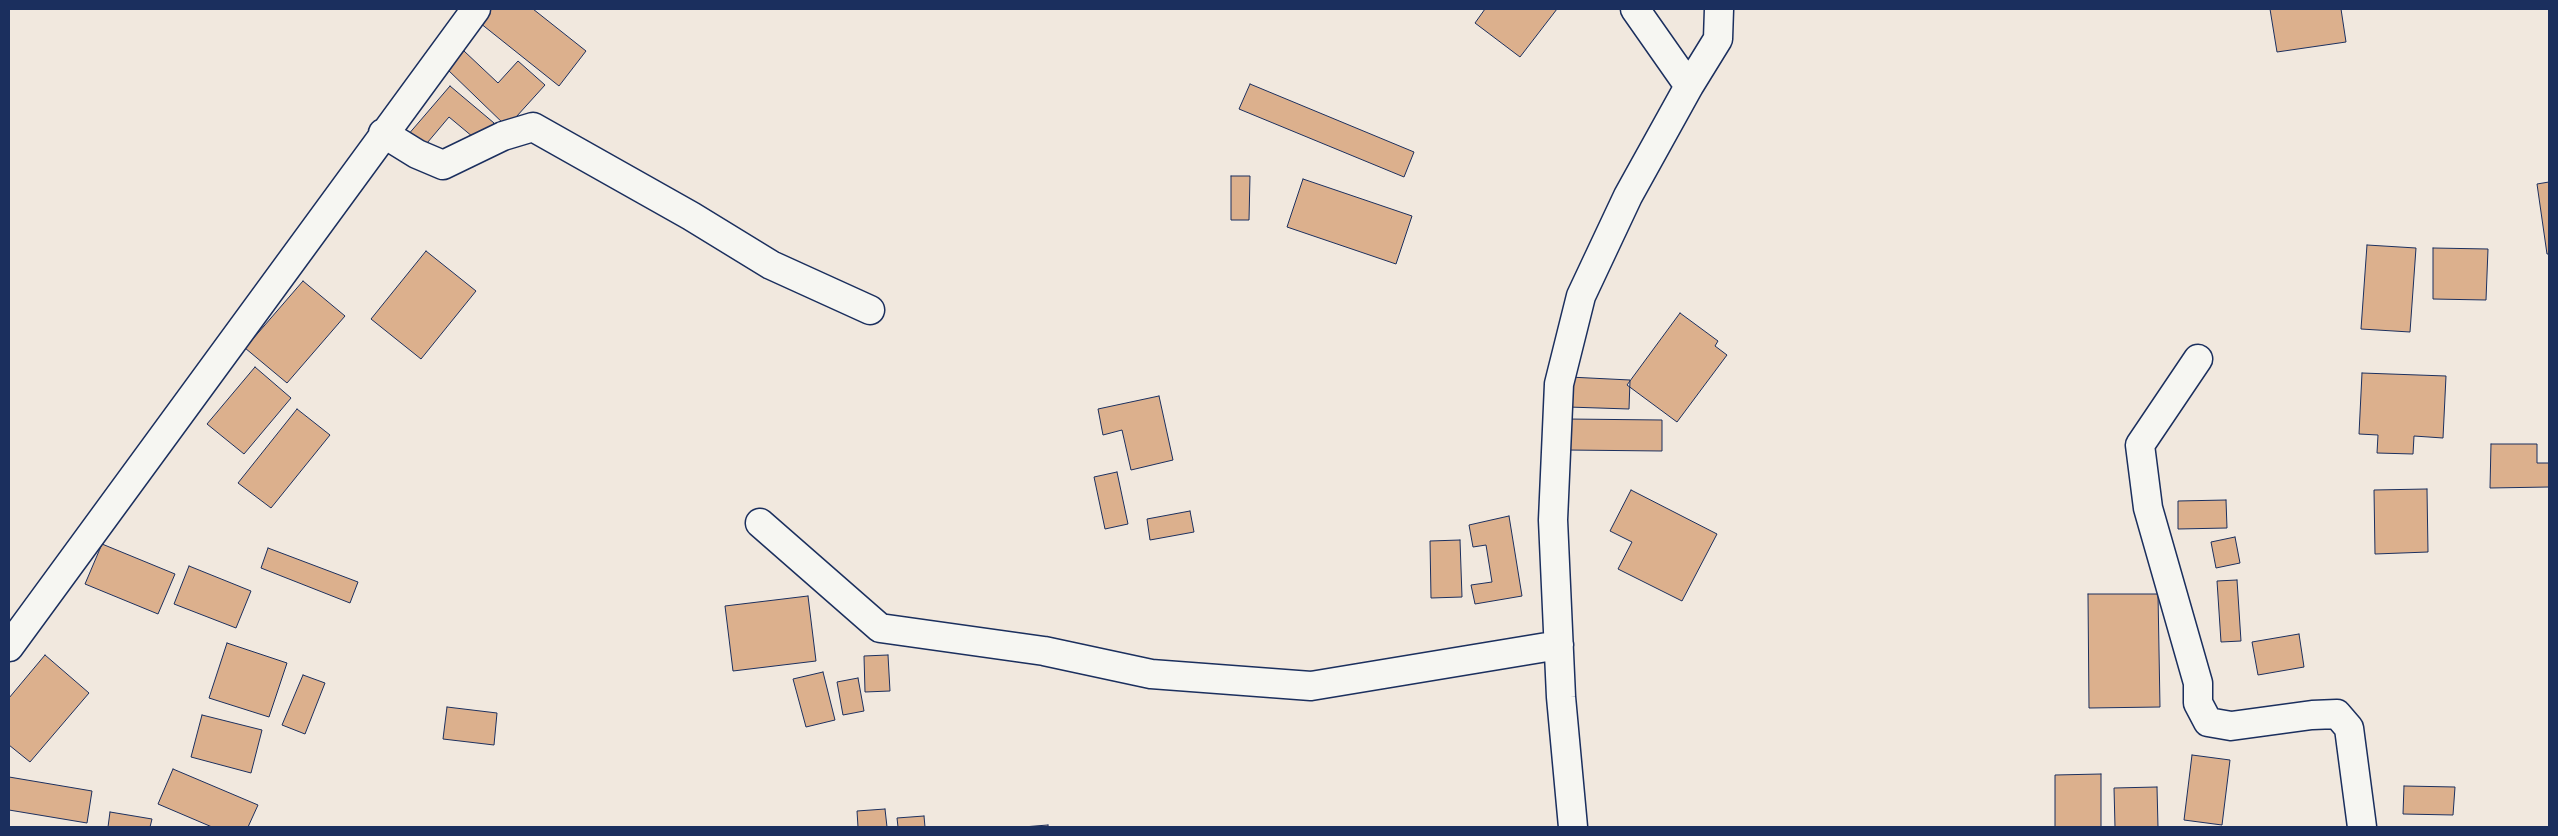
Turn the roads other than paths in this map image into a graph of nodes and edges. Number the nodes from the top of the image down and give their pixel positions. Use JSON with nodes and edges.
{"nodes":[{"id":1,"x":476,"y":9,"type":"edge"},
{"id":2,"x":1635,"y":9,"type":"edge"},
{"id":3,"x":1719,"y":9,"type":"edge"},
{"id":4,"x":1689,"y":86,"type":"junction"},
{"id":5,"x":383,"y":133,"type":"junction"},
{"id":6,"x":870,"y":310,"type":"dead end"},
{"id":7,"x":2198,"y":359,"type":"dead end"},
{"id":8,"x":760,"y":523,"type":"dead end"},
{"id":9,"x":18,"y":617,"type":"edge"},
{"id":10,"x":1559,"y":645,"type":"junction"},
{"id":11,"x":9,"y":647,"type":"edge"},
{"id":12,"x":1573,"y":827,"type":"edge"},
{"id":13,"x":2362,"y":827,"type":"edge"}],
"edges":[{"from":1,"to":5,"type":"street"},
{"from":2,"to":4,"type":"street"},
{"from":3,"to":4,"type":"street"},
{"from":4,"to":10,"type":"street"},
{"from":5,"to":6,"type":"street"},
{"from":5,"to":9,"type":"street"},
{"from":7,"to":13,"type":"street"},
{"from":8,"to":10,"type":"street"},
{"from":9,"to":11,"type":"street"},
{"from":10,"to":12,"type":"street"}]}
